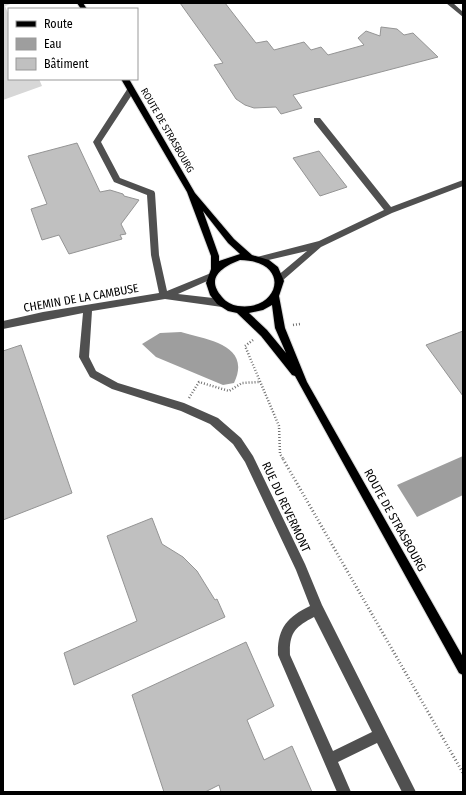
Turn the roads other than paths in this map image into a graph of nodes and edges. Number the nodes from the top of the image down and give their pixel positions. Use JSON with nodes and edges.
{"nodes":[{"id":1,"x":449,"y":3,"type":"edge"},
{"id":2,"x":463,"y":15,"type":"edge"},
{"id":3,"x":126,"y":80,"type":"edge"},
{"id":4,"x":131,"y":90,"type":"junction"},
{"id":5,"x":317,"y":120,"type":"dead end"},
{"id":6,"x":463,"y":183,"type":"edge"},
{"id":7,"x":191,"y":192,"type":"junction"},
{"id":8,"x":389,"y":211,"type":"junction"},
{"id":9,"x":321,"y":244,"type":"junction"},
{"id":10,"x":249,"y":257,"type":"junction"},
{"id":11,"x":260,"y":259,"type":"junction"},
{"id":12,"x":213,"y":272,"type":"junction"},
{"id":13,"x":279,"y":279,"type":"junction"},
{"id":14,"x":164,"y":296,"type":"junction"},
{"id":15,"x":275,"y":297,"type":"junction"},
{"id":16,"x":222,"y":303,"type":"junction"},
{"id":17,"x":88,"y":308,"type":"junction"},
{"id":18,"x":239,"y":309,"type":"junction"},
{"id":19,"x":3,"y":325,"type":"edge"},
{"id":20,"x":303,"y":383,"type":"junction"},
{"id":21,"x":317,"y":609,"type":"junction"},
{"id":22,"x":463,"y":669,"type":"edge"},
{"id":23,"x":379,"y":735,"type":"junction"},
{"id":24,"x":330,"y":759,"type":"junction"},
{"id":25,"x":344,"y":792,"type":"edge"},
{"id":26,"x":409,"y":792,"type":"edge"}],
"edges":[{"from":1,"to":2,"type":"street"},
{"from":3,"to":4,"type":"main road","name":"ROUTE DE STRASBOURG"},
{"from":4,"to":7,"type":"main road","name":"ROUTE DE STRASBOURG"},
{"from":4,"to":14,"type":"street"},
{"from":5,"to":8,"type":"street"},
{"from":6,"to":8,"type":"street"},
{"from":7,"to":10,"type":"main road","name":"ROUTE DE STRASBOURG"},
{"from":7,"to":12,"type":"main road","name":"ROUTE DE STRASBOURG"},
{"from":8,"to":9,"type":"street"},
{"from":9,"to":11,"type":"street"},
{"from":9,"to":13,"type":"street"},
{"from":10,"to":11,"type":"main road"},
{"from":10,"to":12,"type":"main road"},
{"from":11,"to":13,"type":"main road"},
{"from":12,"to":14,"type":"street","name":"CHEMIN DE LA CAMBUSE"},
{"from":12,"to":16,"type":"main road"},
{"from":13,"to":15,"type":"main road"},
{"from":14,"to":16,"type":"street","name":"CHEMIN DE LA CAMBUSE"},
{"from":14,"to":17,"type":"street","name":"CHEMIN DE LA CAMBUSE"},
{"from":15,"to":18,"type":"main road"},
{"from":15,"to":20,"type":"main road","name":"ROUTE DE STRASBOURG"},
{"from":16,"to":18,"type":"main road"},
{"from":17,"to":19,"type":"street","name":"CHEMIN DE LA CAMBUSE"},
{"from":17,"to":21,"type":"street","name":"RUE DU REVERMONT"},
{"from":18,"to":20,"type":"main road","name":"ROUTE DE STRASBOURG"},
{"from":20,"to":22,"type":"main road","name":"ROUTE DE STRASBOURG"},
{"from":21,"to":23,"type":"street","name":"RUE DU REVERMONT"},
{"from":21,"to":24,"type":"street"},
{"from":23,"to":24,"type":"street"},
{"from":23,"to":26,"type":"street","name":"RUE DU REVERMONT"},
{"from":24,"to":25,"type":"street"}]}
